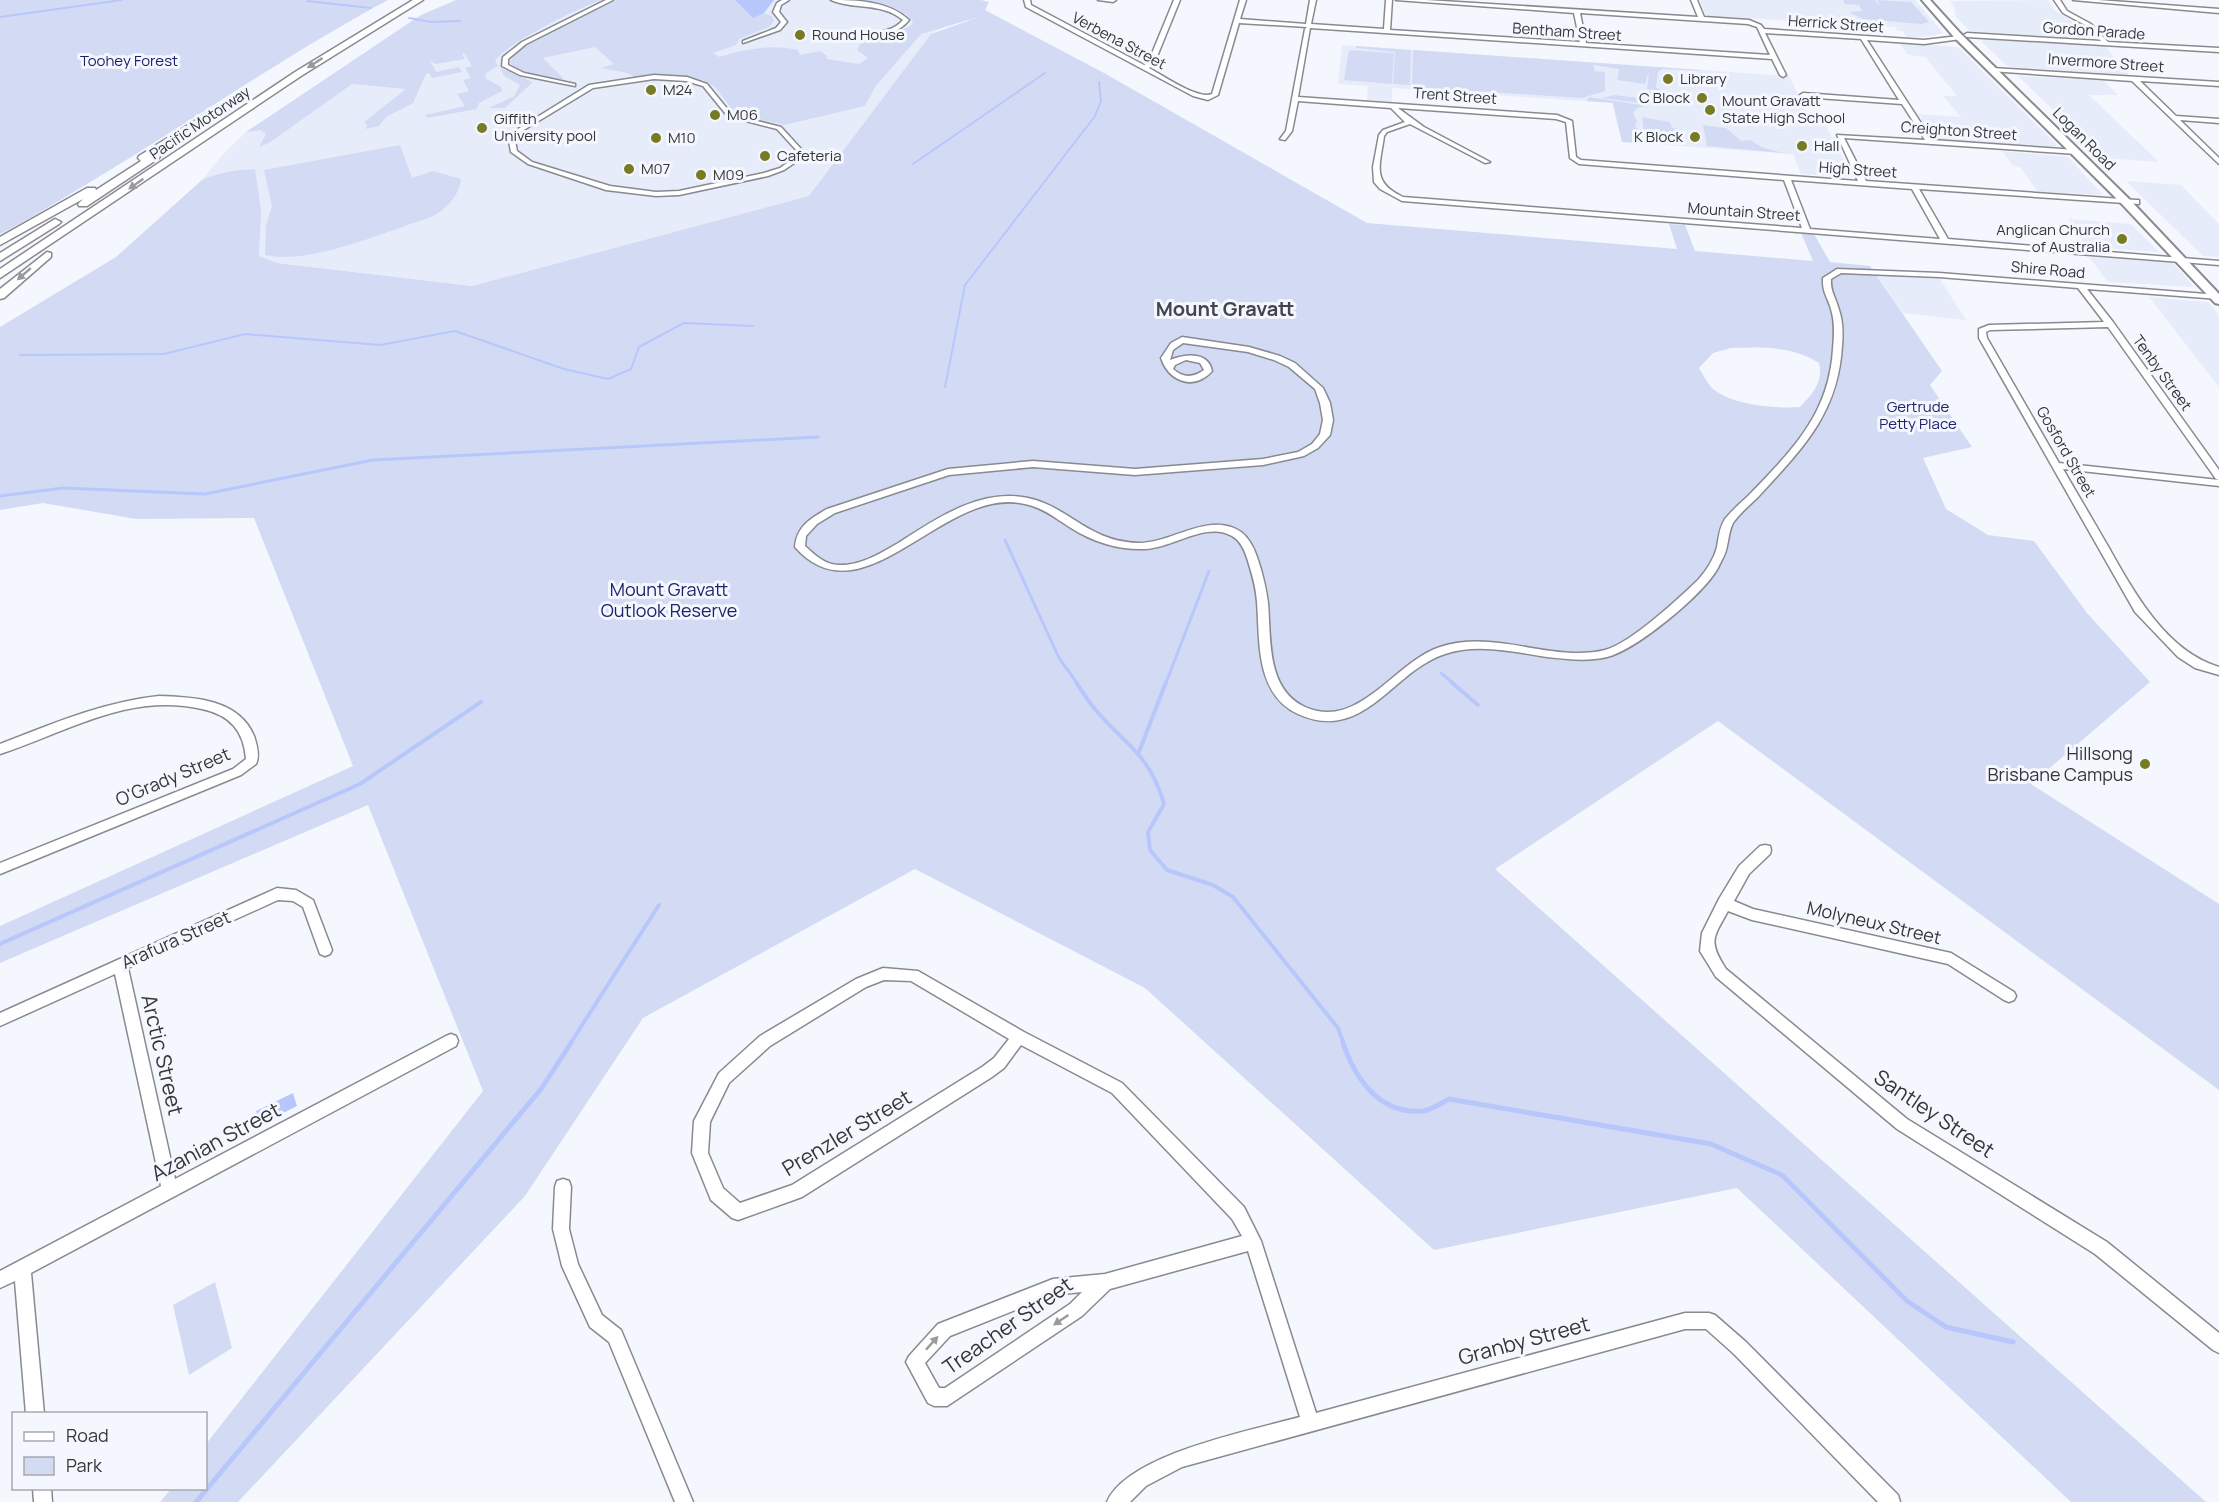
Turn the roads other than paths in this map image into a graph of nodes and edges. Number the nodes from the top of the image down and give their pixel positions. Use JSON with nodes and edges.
{"nodes":[{"id":1,"x":403,"y":0,"type":"edge"},
{"id":2,"x":419,"y":0,"type":"edge"},
{"id":3,"x":610,"y":0,"type":"edge"},
{"id":4,"x":786,"y":0,"type":"edge"},
{"id":5,"x":834,"y":0,"type":"edge"},
{"id":6,"x":1027,"y":0,"type":"edge"},
{"id":7,"x":1101,"y":0,"type":"edge"},
{"id":8,"x":1113,"y":0,"type":"edge"},
{"id":9,"x":1177,"y":0,"type":"edge"},
{"id":10,"x":1243,"y":0,"type":"edge"},
{"id":11,"x":1313,"y":0,"type":"edge"},
{"id":12,"x":1389,"y":0,"type":"edge"},
{"id":13,"x":1399,"y":0,"type":"edge"},
{"id":14,"x":1694,"y":0,"type":"edge"},
{"id":15,"x":1926,"y":0,"type":"edge"},
{"id":16,"x":1936,"y":0,"type":"edge"},
{"id":17,"x":2057,"y":0,"type":"edge"},
{"id":18,"x":2076,"y":0,"type":"edge"},
{"id":19,"x":2219,"y":11,"type":"edge"},
{"id":20,"x":1577,"y":12,"type":"junction"},
{"id":21,"x":1701,"y":18,"type":"junction"},
{"id":22,"x":1236,"y":23,"type":"junction"},
{"id":23,"x":1308,"y":28,"type":"junction"},
{"id":24,"x":1761,"y":31,"type":"junction"},
{"id":25,"x":347,"y":32,"type":"dead end"},
{"id":26,"x":1387,"y":32,"type":"junction"},
{"id":27,"x":885,"y":33,"type":"dead end"},
{"id":28,"x":1961,"y":36,"type":"junction"},
{"id":29,"x":1862,"y":37,"type":"junction"},
{"id":30,"x":1909,"y":40,"type":"junction"},
{"id":31,"x":745,"y":42,"type":"dead end"},
{"id":32,"x":1924,"y":42,"type":"junction"},
{"id":33,"x":2107,"y":44,"type":"junction"},
{"id":34,"x":1586,"y":47,"type":"junction"},
{"id":35,"x":1969,"y":47,"type":"junction"},
{"id":36,"x":2219,"y":50,"type":"edge"},
{"id":37,"x":311,"y":54,"type":"dead end"},
{"id":38,"x":1773,"y":57,"type":"junction"},
{"id":39,"x":1144,"y":68,"type":"junction"},
{"id":40,"x":1992,"y":70,"type":"junction"},
{"id":41,"x":2003,"y":70,"type":"junction"},
{"id":42,"x":1783,"y":75,"type":"dead end"},
{"id":43,"x":2133,"y":78,"type":"junction"},
{"id":44,"x":271,"y":80,"type":"dead end"},
{"id":45,"x":2219,"y":84,"type":"edge"},
{"id":46,"x":591,"y":86,"type":"junction"},
{"id":47,"x":570,"y":88,"type":"junction"},
{"id":48,"x":584,"y":92,"type":"junction"},
{"id":49,"x":1803,"y":95,"type":"dead end"},
{"id":50,"x":1295,"y":99,"type":"junction"},
{"id":51,"x":1902,"y":102,"type":"junction"},
{"id":52,"x":561,"y":104,"type":"junction"},
{"id":53,"x":1392,"y":105,"type":"junction"},
{"id":54,"x":2175,"y":118,"type":"junction"},
{"id":55,"x":2219,"y":121,"type":"edge"},
{"id":56,"x":1410,"y":122,"type":"junction"},
{"id":57,"x":1284,"y":139,"type":"dead end"},
{"id":58,"x":1930,"y":143,"type":"junction"},
{"id":59,"x":2077,"y":152,"type":"junction"},
{"id":60,"x":1487,"y":162,"type":"dead end"},
{"id":61,"x":1579,"y":162,"type":"joint"},
{"id":62,"x":2219,"y":162,"type":"edge"},
{"id":63,"x":1786,"y":178,"type":"junction"},
{"id":64,"x":1863,"y":183,"type":"junction"},
{"id":65,"x":1915,"y":188,"type":"junction"},
{"id":66,"x":118,"y":197,"type":"junction"},
{"id":67,"x":2131,"y":202,"type":"junction"},
{"id":68,"x":1807,"y":231,"type":"junction"},
{"id":69,"x":1945,"y":241,"type":"junction"},
{"id":70,"x":0,"y":242,"type":"edge"},
{"id":71,"x":0,"y":258,"type":"edge"},
{"id":72,"x":2179,"y":260,"type":"junction"},
{"id":73,"x":2194,"y":261,"type":"junction"},
{"id":74,"x":2219,"y":263,"type":"edge"},
{"id":75,"x":0,"y":274,"type":"edge"},
{"id":76,"x":2080,"y":286,"type":"junction"},
{"id":77,"x":0,"y":295,"type":"edge"},
{"id":78,"x":2218,"y":295,"type":"edge"},
{"id":79,"x":2110,"y":324,"type":"junction"},
{"id":80,"x":1192,"y":341,"type":"junction"},
{"id":81,"x":1191,"y":357,"type":"junction"},
{"id":82,"x":1169,"y":369,"type":"junction"},
{"id":83,"x":2056,"y":465,"type":"junction"},
{"id":84,"x":2219,"y":477,"type":"edge"},
{"id":85,"x":2219,"y":483,"type":"edge"},
{"id":86,"x":2219,"y":672,"type":"edge"},
{"id":87,"x":0,"y":749,"type":"edge"},
{"id":88,"x":1765,"y":849,"type":"dead end"},
{"id":89,"x":0,"y":869,"type":"edge"},
{"id":90,"x":1724,"y":903,"type":"junction"},
{"id":91,"x":324,"y":950,"type":"dead end"},
{"id":92,"x":120,"y":965,"type":"junction"},
{"id":93,"x":2008,"y":996,"type":"dead end"},
{"id":94,"x":0,"y":1020,"type":"edge"},
{"id":95,"x":1019,"y":1037,"type":"junction"},
{"id":96,"x":452,"y":1041,"type":"dead end"},
{"id":97,"x":562,"y":1187,"type":"dead end"},
{"id":98,"x":170,"y":1190,"type":"junction"},
{"id":99,"x":1253,"y":1241,"type":"junction"},
{"id":100,"x":22,"y":1268,"type":"junction"},
{"id":101,"x":0,"y":1280,"type":"edge"},
{"id":102,"x":1105,"y":1282,"type":"junction"},
{"id":103,"x":2219,"y":1344,"type":"edge"},
{"id":104,"x":35,"y":1412,"type":"edge"},
{"id":105,"x":1311,"y":1424,"type":"junction"},
{"id":106,"x":684,"y":1502,"type":"edge"},
{"id":107,"x":1116,"y":1502,"type":"edge"},
{"id":108,"x":1890,"y":1502,"type":"edge"}],
"edges":[{"from":1,"to":25,"type":"highway"},
{"from":2,"to":66,"type":"highway","name":"Pacific Motorway","one_way":true},
{"from":3,"to":47,"type":"street"},
{"from":4,"to":31,"type":"street"},
{"from":5,"to":27,"type":"street"},
{"from":6,"to":39,"type":"street","name":"Verbena Street"},
{"from":7,"to":8,"type":"street"},
{"from":9,"to":39,"type":"street"},
{"from":10,"to":22,"type":"street"},
{"from":11,"to":23,"type":"street"},
{"from":12,"to":26,"type":"street"},
{"from":13,"to":20,"type":"street"},
{"from":14,"to":21,"type":"street"},
{"from":15,"to":28,"type":"main road","name":"Logan Road"},
{"from":16,"to":28,"type":"main road","name":"Logan Road"},
{"from":17,"to":33,"type":"street"},
{"from":18,"to":19,"type":"street"},
{"from":20,"to":21,"type":"street"},
{"from":20,"to":34,"type":"street"},
{"from":21,"to":24,"type":"street"},
{"from":22,"to":23,"type":"street","name":"Bentham Street"},
{"from":22,"to":39,"type":"street","name":"Verbena Street"},
{"from":23,"to":26,"type":"street","name":"Bentham Street"},
{"from":23,"to":50,"type":"street"},
{"from":24,"to":29,"type":"street","name":"Herrick Street"},
{"from":24,"to":38,"type":"street"},
{"from":26,"to":34,"type":"street","name":"Bentham Street"},
{"from":28,"to":30,"type":"street","name":"Herrick Street"},
{"from":28,"to":32,"type":"street","name":"Herrick Street"},
{"from":28,"to":33,"type":"street","name":"Gordon Parade"},
{"from":28,"to":35,"type":"main road","name":"Logan Road"},
{"from":28,"to":41,"type":"main road","name":"Logan Road"},
{"from":29,"to":30,"type":"street","name":"Herrick Street"},
{"from":29,"to":51,"type":"street"},
{"from":30,"to":32,"type":"street","name":"Herrick Street"},
{"from":32,"to":35,"type":"street"},
{"from":33,"to":36,"type":"street","name":"Gordon Parade"},
{"from":34,"to":38,"type":"street","name":"Bentham Street"},
{"from":35,"to":40,"type":"main road","name":"Logan Road"},
{"from":37,"to":44,"type":"highway","name":"Pacific Motorway"},
{"from":38,"to":42,"type":"street"},
{"from":40,"to":41,"type":"street","name":"Invermore Street"},
{"from":40,"to":59,"type":"main road","name":"Logan Road"},
{"from":41,"to":43,"type":"street","name":"Invermore Street"},
{"from":41,"to":67,"type":"main road","name":"Logan Road"},
{"from":43,"to":45,"type":"street","name":"Invermore Street"},
{"from":43,"to":54,"type":"street"},
{"from":46,"to":47,"type":"street"},
{"from":46,"to":48,"type":"street"},
{"from":46,"to":52,"type":"street"},
{"from":47,"to":48,"type":"street"},
{"from":47,"to":52,"type":"street"},
{"from":48,"to":52,"type":"street"},
{"from":49,"to":51,"type":"street"},
{"from":50,"to":53,"type":"street","name":"Trent Street"},
{"from":50,"to":57,"type":"street"},
{"from":51,"to":58,"type":"street"},
{"from":53,"to":56,"type":"street"},
{"from":53,"to":61,"type":"street","name":"Trent Street"},
{"from":54,"to":55,"type":"street"},
{"from":54,"to":62,"type":"street"},
{"from":56,"to":60,"type":"street"},
{"from":56,"to":68,"type":"street","name":"Mountain Street"},
{"from":58,"to":59,"type":"street","name":"Creighton Street"},
{"from":58,"to":64,"type":"street","name":"Creighton Street"},
{"from":59,"to":67,"type":"main road","name":"Logan Road"},
{"from":61,"to":63,"type":"street","name":"High Street"},
{"from":63,"to":64,"type":"street","name":"High Street"},
{"from":63,"to":68,"type":"street"},
{"from":64,"to":65,"type":"street","name":"High Street"},
{"from":65,"to":67,"type":"street","name":"High Street"},
{"from":65,"to":69,"type":"street"},
{"from":66,"to":75,"type":"highway","name":"Pacific Motorway"},
{"from":66,"to":77,"type":"highway","one_way":true},
{"from":67,"to":72,"type":"main road","name":"Logan Road"},
{"from":67,"to":73,"type":"main road","name":"Logan Road"},
{"from":68,"to":69,"type":"street","name":"Mountain Street"},
{"from":69,"to":72,"type":"street","name":"Mountain Street"},
{"from":70,"to":71,"type":"highway","name":"Pacific Motorway"},
{"from":72,"to":73,"type":"street","name":"Mountain Street"},
{"from":72,"to":78,"type":"main road","name":"Logan Road"},
{"from":73,"to":74,"type":"street","name":"Mountain Street"},
{"from":73,"to":78,"type":"main road","name":"Logan Road"},
{"from":76,"to":78,"type":"street","name":"Shire Road"},
{"from":76,"to":79,"type":"street","name":"Tenby Street"},
{"from":76,"to":80,"type":"street","name":"Shire Road"},
{"from":79,"to":83,"type":"street","name":"Gosford Street"},
{"from":79,"to":84,"type":"street","name":"Tenby Street"},
{"from":80,"to":81,"type":"street"},
{"from":80,"to":82,"type":"street"},
{"from":81,"to":82,"type":"street"},
{"from":81,"to":82,"type":"street"},
{"from":83,"to":85,"type":"street"},
{"from":83,"to":86,"type":"street","name":"Gosford Street"},
{"from":87,"to":89,"type":"street","name":"O'Grady Street"},
{"from":88,"to":90,"type":"street","name":"Santley Street"},
{"from":90,"to":93,"type":"street","name":"Molyneux Street"},
{"from":90,"to":103,"type":"street","name":"Santley Street"},
{"from":91,"to":92,"type":"street","name":"Arafura Street"},
{"from":92,"to":94,"type":"street","name":"Arafura Street"},
{"from":92,"to":98,"type":"street","name":"Arctic Street"},
{"from":95,"to":95,"type":"street","name":"Prenzler Street"},
{"from":95,"to":99,"type":"street","name":"Prenzler Street"},
{"from":96,"to":98,"type":"street","name":"Azanian Street"},
{"from":97,"to":106,"type":"street"},
{"from":98,"to":100,"type":"street","name":"Azanian Street"},
{"from":99,"to":102,"type":"street","name":"Treacher Street"},
{"from":99,"to":105,"type":"street","name":"Prenzler Street"},
{"from":100,"to":101,"type":"street","name":"Azanian Street"},
{"from":100,"to":104,"type":"street"},
{"from":102,"to":102,"type":"street","name":"Treacher Street","one_way":true},
{"from":105,"to":107,"type":"street","name":"Granby Street"},
{"from":105,"to":108,"type":"street","name":"Granby Street"}]}
